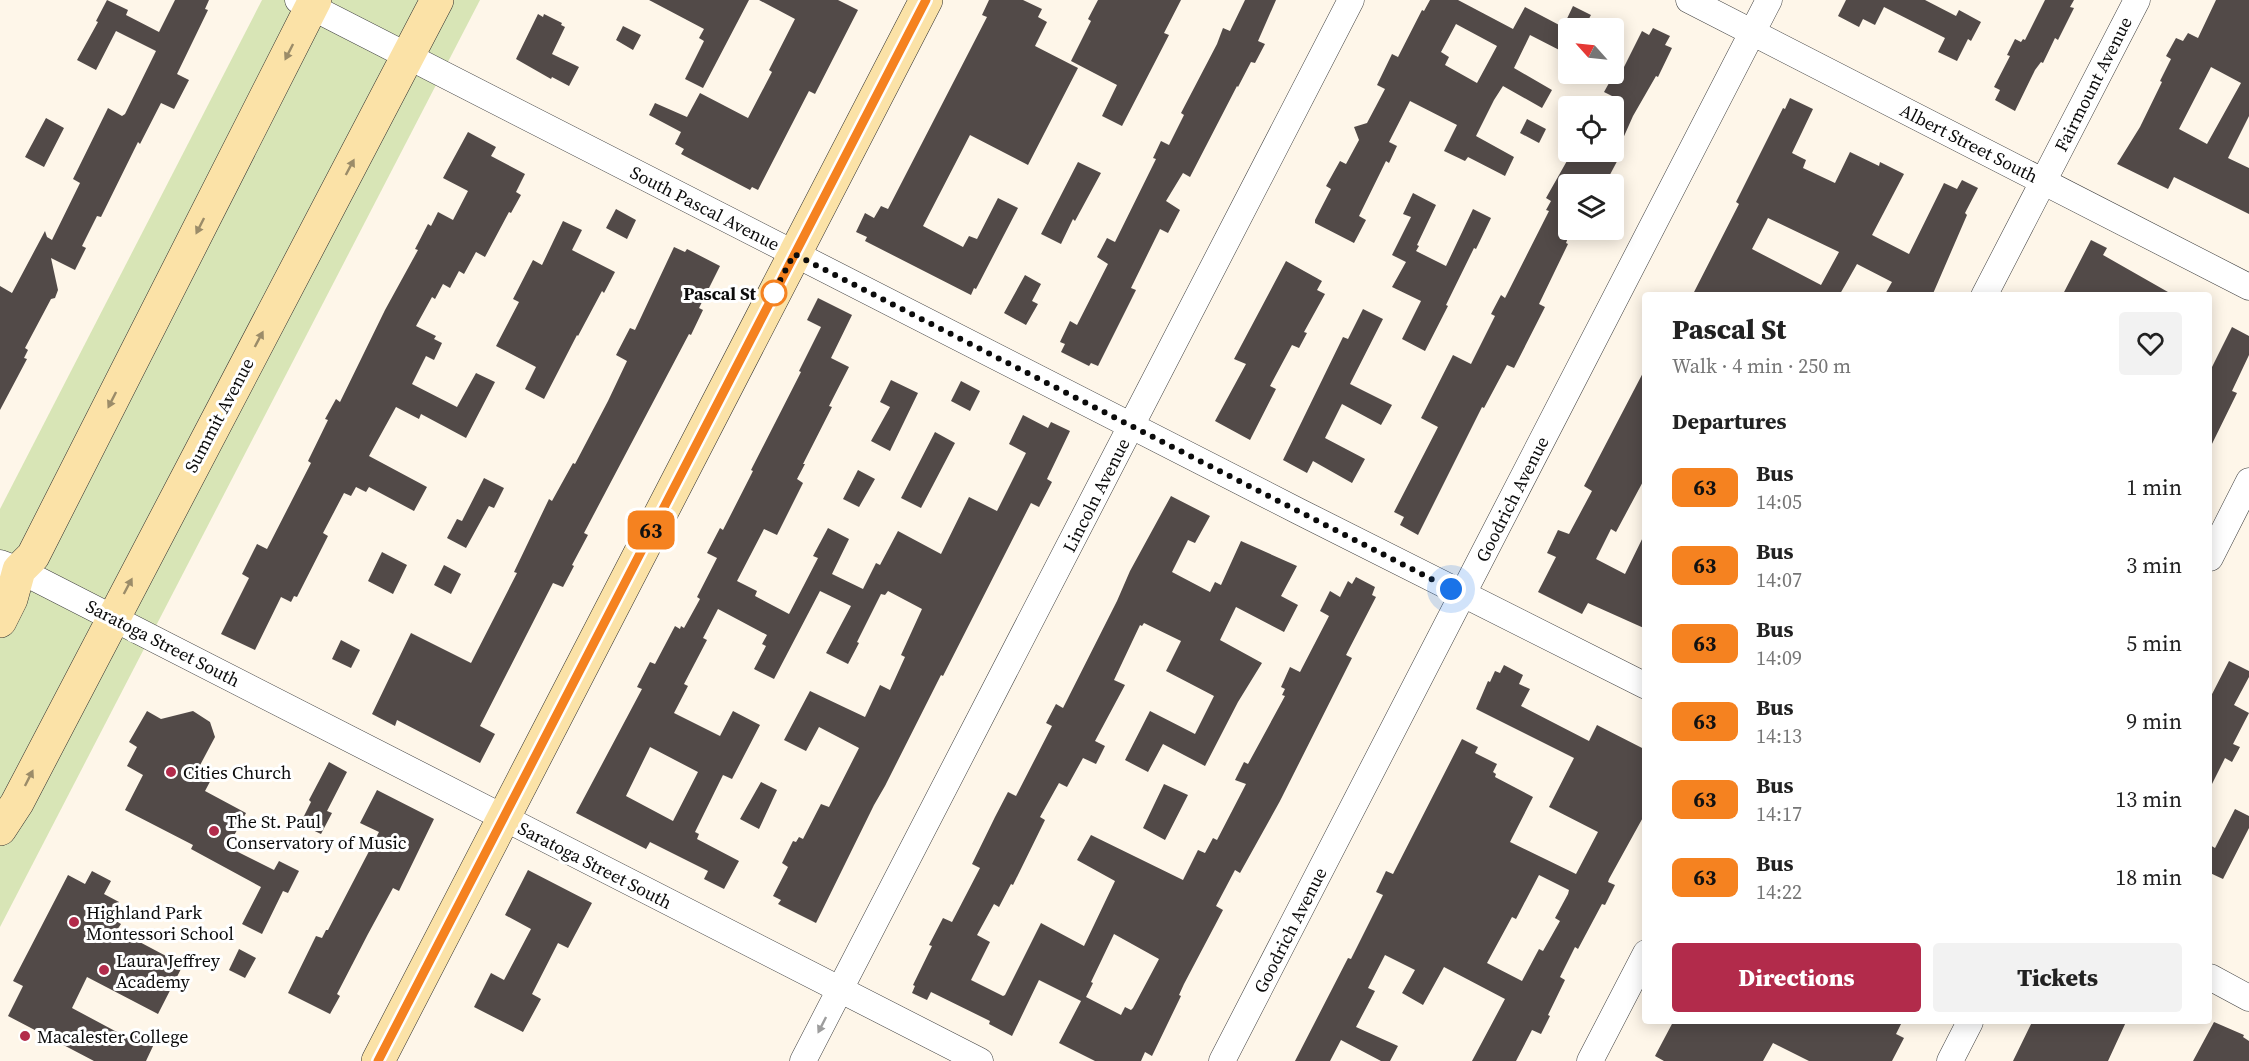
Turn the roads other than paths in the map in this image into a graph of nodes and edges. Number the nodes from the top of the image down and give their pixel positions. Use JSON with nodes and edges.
{"nodes":[{"id":1,"x":437,"y":0,"type":"edge"},
{"id":2,"x":926,"y":0,"type":"edge"},
{"id":3,"x":1351,"y":0,"type":"edge"},
{"id":4,"x":1689,"y":0,"type":"edge"},
{"id":5,"x":1769,"y":0,"type":"edge"},
{"id":6,"x":2136,"y":0,"type":"edge"},
{"id":7,"x":308,"y":2,"type":"edge"},
{"id":8,"x":1752,"y":33,"type":"junction"},
{"id":9,"x":408,"y":57,"type":"junction"},
{"id":10,"x":2043,"y":181,"type":"junction"},
{"id":11,"x":794,"y":254,"type":"junction"},
{"id":12,"x":2249,"y":287,"type":"edge"},
{"id":13,"x":1986,"y":292,"type":"edge"},
{"id":14,"x":1132,"y":426,"type":"junction"},
{"id":15,"x":2249,"y":481,"type":"edge"},
{"id":16,"x":2212,"y":554,"type":"edge"},
{"id":17,"x":10,"y":566,"type":"edge"},
{"id":18,"x":1462,"y":595,"type":"junction"},
{"id":19,"x":112,"y":617,"type":"junction"},
{"id":20,"x":0,"y":621,"type":"edge"},
{"id":21,"x":1642,"y":684,"type":"edge"},
{"id":22,"x":503,"y":817,"type":"junction"},
{"id":23,"x":0,"y":829,"type":"edge"},
{"id":24,"x":1642,"y":961,"type":"edge"},
{"id":25,"x":2212,"y":978,"type":"edge"},
{"id":26,"x":840,"y":990,"type":"junction"},
{"id":27,"x":2249,"y":998,"type":"edge"},
{"id":28,"x":1969,"y":1024,"type":"edge"},
{"id":29,"x":378,"y":1061,"type":"edge"},
{"id":30,"x":803,"y":1061,"type":"edge"},
{"id":31,"x":980,"y":1061,"type":"edge"},
{"id":32,"x":1222,"y":1061,"type":"edge"},
{"id":33,"x":1590,"y":1061,"type":"edge"},
{"id":34,"x":1950,"y":1061,"type":"edge"}],
"edges":[{"from":1,"to":9,"type":"street","name":"Summit Avenue"},
{"from":2,"to":11,"type":"street"},
{"from":3,"to":14,"type":"street","name":"Lincoln Avenue"},
{"from":4,"to":8,"type":"street","name":"Albert Street South"},
{"from":5,"to":8,"type":"street","name":"Goodrich Avenue"},
{"from":6,"to":10,"type":"street","name":"Fairmount Avenue"},
{"from":7,"to":9,"type":"street","name":"South Pascal Avenue"},
{"from":7,"to":17,"type":"street","one_way":true},
{"from":8,"to":10,"type":"street","name":"Albert Street South"},
{"from":8,"to":18,"type":"street","name":"Goodrich Avenue"},
{"from":9,"to":11,"type":"street","name":"South Pascal Avenue"},
{"from":19,"to":9,"type":"street","name":"Summit Avenue","one_way":true},
{"from":10,"to":12,"type":"street","name":"Albert Street South"},
{"from":10,"to":13,"type":"street","name":"Fairmount Avenue"},
{"from":11,"to":14,"type":"street","name":"South Pascal Avenue"},
{"from":11,"to":22,"type":"street"},
{"from":14,"to":18,"type":"street","name":"South Pascal Avenue"},
{"from":14,"to":26,"type":"street","name":"Lincoln Avenue"},
{"from":15,"to":16,"type":"street"},
{"from":17,"to":19,"type":"street","name":"Saratoga Street South"},
{"from":17,"to":20,"type":"street"},
{"from":18,"to":21,"type":"street","name":"South Pascal Avenue"},
{"from":18,"to":32,"type":"street","name":"Goodrich Avenue"},
{"from":19,"to":22,"type":"street","name":"Saratoga Street South"},
{"from":23,"to":19,"type":"street","name":"Summit Avenue","one_way":true},
{"from":22,"to":26,"type":"street","name":"Saratoga Street South"},
{"from":22,"to":29,"type":"street"},
{"from":24,"to":33,"type":"street"},
{"from":25,"to":27,"type":"street"},
{"from":26,"to":30,"type":"street","name":"Lincoln Avenue","one_way":true},
{"from":26,"to":31,"type":"street","name":"Saratoga Street South"},
{"from":28,"to":34,"type":"street"}]}
